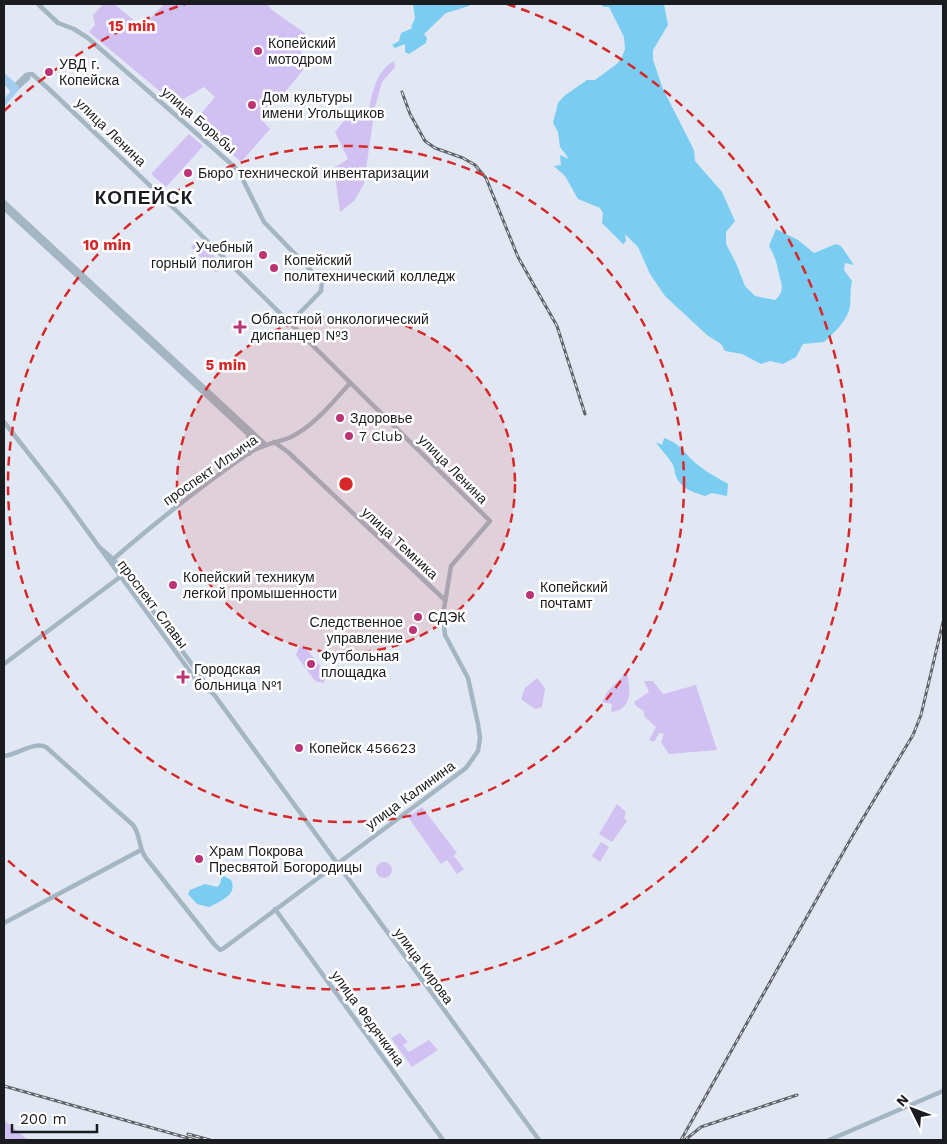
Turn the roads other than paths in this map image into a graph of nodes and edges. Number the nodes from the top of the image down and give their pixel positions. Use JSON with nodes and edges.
{"nodes":[{"id":1,"x":38,"y":4,"type":"edge"},
{"id":2,"x":4,"y":76,"type":"edge"},
{"id":3,"x":4,"y":81,"type":"edge"},
{"id":4,"x":15,"y":89,"type":"junction"},
{"id":5,"x":4,"y":98,"type":"edge"},
{"id":6,"x":4,"y":103,"type":"edge"},
{"id":7,"x":4,"y":202,"type":"edge"},
{"id":8,"x":4,"y":208,"type":"edge"},
{"id":9,"x":72,"y":269,"type":"junction"},
{"id":10,"x":290,"y":322,"type":"junction"},
{"id":11,"x":164,"y":355,"type":"junction"},
{"id":12,"x":350,"y":383,"type":"junction"},
{"id":13,"x":4,"y":422,"type":"edge"},
{"id":14,"x":247,"y":434,"type":"junction"},
{"id":15,"x":290,"y":437,"type":"junction"},
{"id":16,"x":274,"y":442,"type":"junction"},
{"id":17,"x":263,"y":445,"type":"junction"},
{"id":18,"x":288,"y":452,"type":"junction"},
{"id":19,"x":249,"y":454,"type":"junction"},
{"id":20,"x":490,"y":521,"type":"joint"},
{"id":21,"x":98,"y":546,"type":"junction"},
{"id":22,"x":113,"y":559,"type":"junction"},
{"id":23,"x":108,"y":563,"type":"junction"},
{"id":24,"x":125,"y":574,"type":"junction"},
{"id":25,"x":120,"y":578,"type":"junction"},
{"id":26,"x":445,"y":600,"type":"junction"},
{"id":27,"x":155,"y":613,"type":"junction"},
{"id":28,"x":149,"y":618,"type":"junction"},
{"id":29,"x":169,"y":632,"type":"junction"},
{"id":30,"x":163,"y":636,"type":"junction"},
{"id":31,"x":4,"y":664,"type":"edge"},
{"id":32,"x":213,"y":694,"type":"junction"},
{"id":33,"x":4,"y":756,"type":"edge"},
{"id":34,"x":293,"y":804,"type":"joint"},
{"id":35,"x":141,"y":850,"type":"junction"},
{"id":36,"x":336,"y":864,"type":"junction"},
{"id":37,"x":275,"y":909,"type":"junction"},
{"id":38,"x":4,"y":923,"type":"edge"},
{"id":39,"x":943,"y":1091,"type":"edge"},
{"id":40,"x":443,"y":1140,"type":"edge"},
{"id":41,"x":539,"y":1140,"type":"edge"},
{"id":42,"x":829,"y":1140,"type":"edge"}],
"edges":[{"from":1,"to":10,"type":"street","name":"улица Борьбы"},
{"from":2,"to":4,"type":"main road"},
{"from":3,"to":4,"type":"main road"},
{"from":4,"to":5,"type":"main road"},
{"from":4,"to":6,"type":"main road"},
{"from":4,"to":10,"type":"street","name":"улица Ленина"},
{"from":7,"to":9,"type":"street"},
{"from":8,"to":9,"type":"street"},
{"from":9,"to":11,"type":"street"},
{"from":10,"to":12,"type":"street","name":"улица Ленина"},
{"from":11,"to":14,"type":"street"},
{"from":11,"to":17,"type":"street"},
{"from":12,"to":15,"type":"street","name":"проспект Ильича"},
{"from":12,"to":20,"type":"street","name":"улица Ленина"},
{"from":13,"to":21,"type":"street","name":"проспект Славы"},
{"from":14,"to":17,"type":"street"},
{"from":14,"to":19,"type":"street"},
{"from":15,"to":16,"type":"street","name":"проспект Ильича"},
{"from":15,"to":18,"type":"street"},
{"from":16,"to":17,"type":"street","name":"проспект Ильича"},
{"from":16,"to":18,"type":"street","name":"улица Темника"},
{"from":17,"to":19,"type":"street","name":"проспект Ильича"},
{"from":18,"to":26,"type":"street","name":"улица Темника"},
{"from":19,"to":22,"type":"street","name":"проспект Ильича"},
{"from":20,"to":26,"type":"street","name":"улица Калинина"},
{"from":21,"to":22,"type":"street","name":"проспект Славы"},
{"from":21,"to":23,"type":"street","name":"проспект Славы"},
{"from":22,"to":23,"type":"street","name":"проспект Ильича"},
{"from":22,"to":24,"type":"street","name":"проспект Славы"},
{"from":23,"to":25,"type":"street","name":"проспект Славы"},
{"from":24,"to":25,"type":"street"},
{"from":24,"to":27,"type":"street","name":"проспект Славы"},
{"from":25,"to":28,"type":"street","name":"проспект Славы"},
{"from":25,"to":31,"type":"street"},
{"from":26,"to":36,"type":"street","name":"улица Калинина"},
{"from":27,"to":28,"type":"street"},
{"from":27,"to":29,"type":"street","name":"проспект Славы"},
{"from":28,"to":30,"type":"street","name":"проспект Славы"},
{"from":29,"to":30,"type":"street"},
{"from":29,"to":32,"type":"street","name":"проспект Славы"},
{"from":30,"to":32,"type":"street","name":"проспект Славы"},
{"from":32,"to":34,"type":"street","name":"проспект Славы"},
{"from":33,"to":35,"type":"street"},
{"from":34,"to":36,"type":"street","name":"улица Кирова"},
{"from":35,"to":37,"type":"street","name":"улица Калинина"},
{"from":35,"to":38,"type":"street"},
{"from":36,"to":37,"type":"street","name":"улица Калинина"},
{"from":36,"to":41,"type":"street","name":"улица Кирова"},
{"from":37,"to":40,"type":"street","name":"улица Федячкина"},
{"from":39,"to":42,"type":"street"}]}
